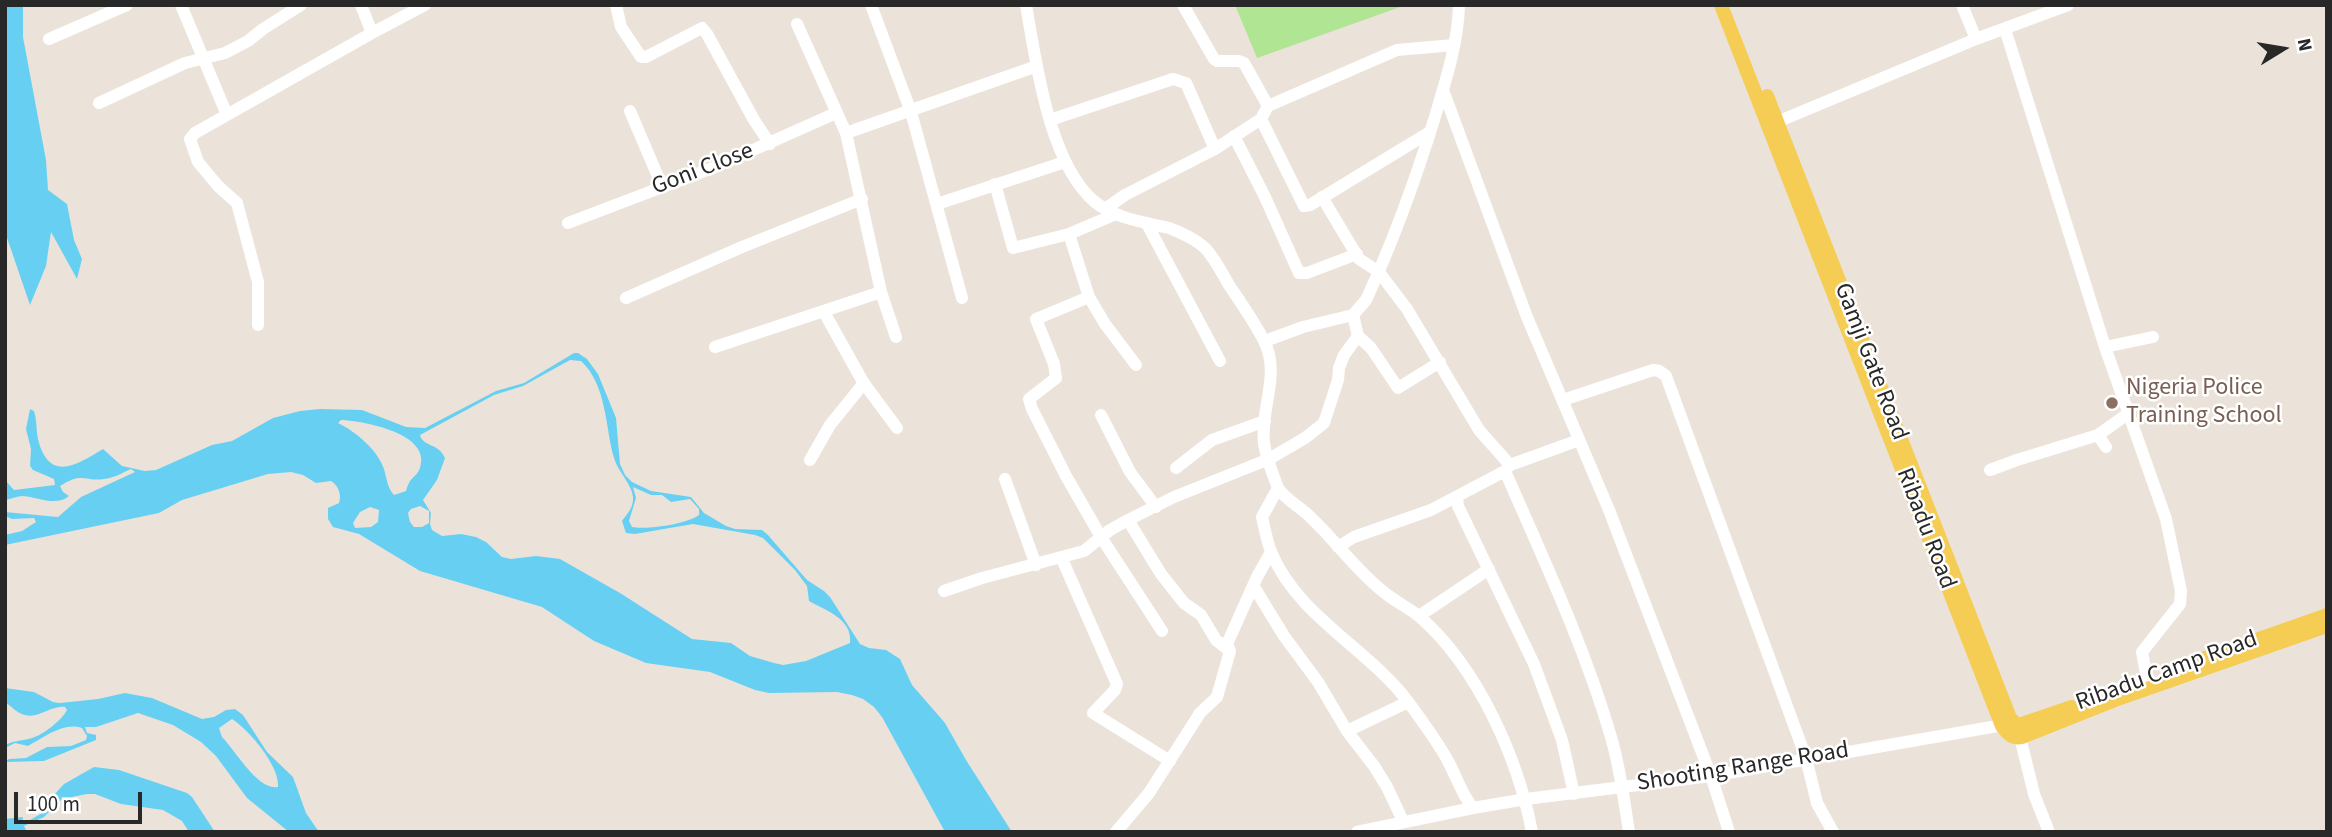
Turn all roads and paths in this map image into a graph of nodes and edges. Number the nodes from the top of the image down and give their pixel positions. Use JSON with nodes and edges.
{"nodes":[{"id":1,"x":127,"y":5,"type":"edge"},
{"id":2,"x":181,"y":5,"type":"edge"},
{"id":3,"x":301,"y":5,"type":"edge"},
{"id":4,"x":361,"y":5,"type":"edge"},
{"id":5,"x":425,"y":5,"type":"edge"},
{"id":6,"x":616,"y":5,"type":"edge"},
{"id":7,"x":871,"y":5,"type":"edge"},
{"id":8,"x":1026,"y":5,"type":"edge"},
{"id":9,"x":1183,"y":5,"type":"edge"},
{"id":10,"x":1458,"y":5,"type":"edge"},
{"id":11,"x":1721,"y":5,"type":"edge"},
{"id":12,"x":1731,"y":5,"type":"edge"},
{"id":13,"x":1962,"y":5,"type":"edge"},
{"id":14,"x":2068,"y":5,"type":"edge"},
{"id":15,"x":797,"y":24,"type":"dead end"},
{"id":16,"x":2005,"y":29,"type":"junction"},
{"id":17,"x":372,"y":33,"type":"junction"},
{"id":18,"x":49,"y":38,"type":"dead end"},
{"id":19,"x":1976,"y":39,"type":"junction"},
{"id":20,"x":1454,"y":45,"type":"junction"},
{"id":21,"x":203,"y":59,"type":"junction"},
{"id":22,"x":1037,"y":66,"type":"junction"},
{"id":23,"x":1443,"y":90,"type":"junction"},
{"id":24,"x":99,"y":103,"type":"dead end"},
{"id":25,"x":1268,"y":106,"type":"junction"},
{"id":26,"x":630,"y":111,"type":"dead end"},
{"id":27,"x":911,"y":112,"type":"junction"},
{"id":28,"x":836,"y":113,"type":"junction"},
{"id":29,"x":227,"y":115,"type":"junction"},
{"id":30,"x":1261,"y":119,"type":"junction"},
{"id":31,"x":1050,"y":120,"type":"junction"},
{"id":32,"x":1777,"y":122,"type":"junction"},
{"id":33,"x":1430,"y":132,"type":"junction"},
{"id":34,"x":846,"y":133,"type":"junction"},
{"id":35,"x":1234,"y":136,"type":"junction"},
{"id":36,"x":770,"y":144,"type":"junction"},
{"id":37,"x":1215,"y":149,"type":"junction"},
{"id":38,"x":1065,"y":162,"type":"junction"},
{"id":39,"x":995,"y":184,"type":"junction"},
{"id":40,"x":663,"y":186,"type":"junction"},
{"id":41,"x":1322,"y":197,"type":"junction"},
{"id":42,"x":862,"y":199,"type":"junction"},
{"id":43,"x":1803,"y":203,"type":"junction"},
{"id":44,"x":937,"y":204,"type":"junction"},
{"id":45,"x":1110,"y":212,"type":"junction"},
{"id":46,"x":568,"y":223,"type":"dead end"},
{"id":47,"x":1147,"y":224,"type":"junction"},
{"id":48,"x":1069,"y":234,"type":"junction"},
{"id":49,"x":1357,"y":254,"type":"junction"},
{"id":50,"x":1379,"y":272,"type":"junction"},
{"id":51,"x":881,"y":292,"type":"junction"},
{"id":52,"x":1089,"y":297,"type":"junction"},
{"id":53,"x":626,"y":298,"type":"dead end"},
{"id":54,"x":962,"y":298,"type":"dead end"},
{"id":55,"x":824,"y":312,"type":"junction"},
{"id":56,"x":1353,"y":315,"type":"junction"},
{"id":57,"x":258,"y":325,"type":"dead end"},
{"id":58,"x":1358,"y":336,"type":"junction"},
{"id":59,"x":896,"y":337,"type":"dead end"},
{"id":60,"x":2153,"y":337,"type":"dead end"},
{"id":61,"x":1265,"y":341,"type":"junction"},
{"id":62,"x":715,"y":347,"type":"dead end"},
{"id":63,"x":2105,"y":347,"type":"junction"},
{"id":64,"x":1220,"y":361,"type":"dead end"},
{"id":65,"x":1440,"y":362,"type":"junction"},
{"id":66,"x":1136,"y":365,"type":"dead end"},
{"id":67,"x":864,"y":383,"type":"junction"},
{"id":68,"x":1563,"y":400,"type":"junction"},
{"id":69,"x":2129,"y":413,"type":"junction"},
{"id":70,"x":1101,"y":415,"type":"dead end"},
{"id":71,"x":1265,"y":421,"type":"junction"},
{"id":72,"x":897,"y":428,"type":"dead end"},
{"id":73,"x":2098,"y":435,"type":"junction"},
{"id":74,"x":1578,"y":440,"type":"junction"},
{"id":75,"x":2105,"y":447,"type":"dead end"},
{"id":76,"x":1269,"y":459,"type":"junction"},
{"id":77,"x":810,"y":460,"type":"dead end"},
{"id":78,"x":1175,"y":468,"type":"dead end"},
{"id":79,"x":1508,"y":468,"type":"junction"},
{"id":80,"x":1990,"y":470,"type":"dead end"},
{"id":81,"x":1005,"y":480,"type":"dead end"},
{"id":82,"x":1278,"y":488,"type":"junction"},
{"id":83,"x":1457,"y":496,"type":"junction"},
{"id":84,"x":1156,"y":507,"type":"junction"},
{"id":85,"x":1128,"y":520,"type":"junction"},
{"id":86,"x":1101,"y":537,"type":"junction"},
{"id":87,"x":1338,"y":547,"type":"junction"},
{"id":88,"x":1271,"y":552,"type":"junction"},
{"id":89,"x":1062,"y":559,"type":"junction"},
{"id":90,"x":1036,"y":565,"type":"junction"},
{"id":91,"x":1489,"y":569,"type":"junction"},
{"id":92,"x":1254,"y":587,"type":"junction"},
{"id":93,"x":944,"y":591,"type":"dead end"},
{"id":94,"x":1419,"y":615,"type":"junction"},
{"id":95,"x":2327,"y":615,"type":"edge"},
{"id":96,"x":2327,"y":626,"type":"edge"},
{"id":97,"x":1162,"y":631,"type":"dead end"},
{"id":98,"x":1230,"y":650,"type":"junction"},
{"id":99,"x":2147,"y":680,"type":"junction"},
{"id":100,"x":1408,"y":702,"type":"junction"},
{"id":101,"x":2012,"y":726,"type":"junction"},
{"id":102,"x":1347,"y":731,"type":"junction"},
{"id":103,"x":1806,"y":758,"type":"junction"},
{"id":104,"x":1170,"y":761,"type":"junction"},
{"id":105,"x":1711,"y":776,"type":"junction"},
{"id":106,"x":1621,"y":788,"type":"junction"},
{"id":107,"x":1574,"y":794,"type":"junction"},
{"id":108,"x":1526,"y":799,"type":"junction"},
{"id":109,"x":1473,"y":808,"type":"junction"},
{"id":110,"x":1403,"y":821,"type":"junction"},
{"id":111,"x":1391,"y":828,"type":"edge"},
{"id":112,"x":1116,"y":832,"type":"edge"},
{"id":113,"x":1357,"y":832,"type":"edge"},
{"id":114,"x":1532,"y":832,"type":"edge"},
{"id":115,"x":1629,"y":832,"type":"edge"},
{"id":116,"x":1729,"y":832,"type":"edge"},
{"id":117,"x":1833,"y":832,"type":"edge"},
{"id":118,"x":2049,"y":832,"type":"edge"}],
"edges":[{"from":1,"to":18,"type":"street"},
{"from":2,"to":21,"type":"street"},
{"from":3,"to":21,"type":"street"},
{"from":4,"to":17,"type":"street"},
{"from":5,"to":17,"type":"street"},
{"from":6,"to":36,"type":"street"},
{"from":7,"to":27,"type":"street"},
{"from":8,"to":22,"type":"street"},
{"from":9,"to":25,"type":"street"},
{"from":10,"to":20,"type":"street"},
{"from":11,"to":43,"type":"main road"},
{"from":12,"to":32,"type":"main road","name":"Gamji Gate Road"},
{"from":13,"to":19,"type":"street"},
{"from":14,"to":16,"type":"street"},
{"from":15,"to":28,"type":"street"},
{"from":16,"to":19,"type":"street"},
{"from":16,"to":63,"type":"street"},
{"from":17,"to":29,"type":"street"},
{"from":19,"to":32,"type":"street"},
{"from":20,"to":23,"type":"street"},
{"from":20,"to":25,"type":"street"},
{"from":21,"to":24,"type":"street"},
{"from":21,"to":29,"type":"street"},
{"from":22,"to":27,"type":"street"},
{"from":22,"to":31,"type":"street"},
{"from":23,"to":33,"type":"street"},
{"from":23,"to":68,"type":"street"},
{"from":25,"to":30,"type":"street"},
{"from":26,"to":40,"type":"street"},
{"from":27,"to":34,"type":"street"},
{"from":27,"to":44,"type":"street"},
{"from":28,"to":34,"type":"street"},
{"from":28,"to":36,"type":"street","name":"Goni Close"},
{"from":29,"to":57,"type":"street"},
{"from":30,"to":35,"type":"street"},
{"from":30,"to":41,"type":"street"},
{"from":31,"to":37,"type":"street"},
{"from":31,"to":38,"type":"street"},
{"from":32,"to":43,"type":"main road","name":"Gamji Gate Road"},
{"from":33,"to":41,"type":"street"},
{"from":33,"to":50,"type":"street"},
{"from":34,"to":42,"type":"street"},
{"from":35,"to":37,"type":"street"},
{"from":35,"to":49,"type":"street"},
{"from":36,"to":40,"type":"street","name":"Goni Close"},
{"from":37,"to":45,"type":"street"},
{"from":38,"to":39,"type":"street"},
{"from":38,"to":45,"type":"street"},
{"from":39,"to":44,"type":"street"},
{"from":39,"to":48,"type":"street"},
{"from":40,"to":46,"type":"street","name":"Goni Close"},
{"from":41,"to":49,"type":"street"},
{"from":42,"to":51,"type":"street"},
{"from":42,"to":53,"type":"street"},
{"from":43,"to":101,"type":"main road","name":"Gamji Gate Road"},
{"from":44,"to":54,"type":"street"},
{"from":45,"to":47,"type":"street"},
{"from":45,"to":48,"type":"street"},
{"from":47,"to":61,"type":"street"},
{"from":47,"to":64,"type":"street"},
{"from":48,"to":52,"type":"street"},
{"from":49,"to":50,"type":"street"},
{"from":50,"to":56,"type":"street"},
{"from":50,"to":65,"type":"street"},
{"from":51,"to":55,"type":"street"},
{"from":51,"to":59,"type":"street"},
{"from":52,"to":66,"type":"street"},
{"from":52,"to":86,"type":"street"},
{"from":55,"to":62,"type":"street"},
{"from":55,"to":67,"type":"street"},
{"from":56,"to":58,"type":"street"},
{"from":56,"to":61,"type":"street"},
{"from":58,"to":65,"type":"street"},
{"from":58,"to":76,"type":"street"},
{"from":60,"to":63,"type":"street"},
{"from":61,"to":71,"type":"street"},
{"from":63,"to":69,"type":"street"},
{"from":65,"to":79,"type":"street"},
{"from":67,"to":72,"type":"street"},
{"from":67,"to":77,"type":"street"},
{"from":68,"to":74,"type":"street"},
{"from":68,"to":103,"type":"street"},
{"from":69,"to":73,"type":"street"},
{"from":69,"to":99,"type":"street"},
{"from":70,"to":84,"type":"street"},
{"from":71,"to":76,"type":"street"},
{"from":71,"to":78,"type":"street"},
{"from":73,"to":75,"type":"street"},
{"from":73,"to":80,"type":"street"},
{"from":74,"to":79,"type":"street"},
{"from":74,"to":105,"type":"street"},
{"from":76,"to":82,"type":"street"},
{"from":76,"to":84,"type":"street"},
{"from":79,"to":83,"type":"street"},
{"from":79,"to":106,"type":"street"},
{"from":81,"to":90,"type":"street"},
{"from":82,"to":87,"type":"street"},
{"from":82,"to":88,"type":"street"},
{"from":83,"to":87,"type":"street"},
{"from":83,"to":91,"type":"street"},
{"from":84,"to":85,"type":"street"},
{"from":85,"to":86,"type":"street"},
{"from":85,"to":98,"type":"street"},
{"from":86,"to":89,"type":"street"},
{"from":86,"to":97,"type":"street"},
{"from":87,"to":94,"type":"street"},
{"from":88,"to":92,"type":"street"},
{"from":88,"to":100,"type":"street"},
{"from":89,"to":90,"type":"street"},
{"from":89,"to":104,"type":"street"},
{"from":90,"to":93,"type":"street"},
{"from":91,"to":94,"type":"street"},
{"from":91,"to":107,"type":"street"},
{"from":92,"to":98,"type":"street"},
{"from":92,"to":102,"type":"street"},
{"from":94,"to":108,"type":"street"},
{"from":95,"to":99,"type":"main road","name":"Ribadu Camp Road"},
{"from":96,"to":101,"type":"main road"},
{"from":98,"to":104,"type":"street"},
{"from":99,"to":101,"type":"main road","name":"Ribadu Camp Road"},
{"from":100,"to":102,"type":"street"},
{"from":100,"to":109,"type":"street"},
{"from":101,"to":103,"type":"street","name":"Shooting Range Road"},
{"from":101,"to":118,"type":"street"},
{"from":102,"to":110,"type":"street"},
{"from":103,"to":105,"type":"street","name":"Shooting Range Road"},
{"from":103,"to":117,"type":"street"},
{"from":104,"to":112,"type":"street"},
{"from":105,"to":106,"type":"street","name":"Shooting Range Road"},
{"from":105,"to":116,"type":"street"},
{"from":106,"to":107,"type":"street","name":"Shooting Range Road"},
{"from":106,"to":115,"type":"street"},
{"from":107,"to":108,"type":"street","name":"Shooting Range Road"},
{"from":108,"to":109,"type":"street","name":"Shooting Range Road"},
{"from":108,"to":114,"type":"street"},
{"from":109,"to":110,"type":"street","name":"Shooting Range Road"},
{"from":110,"to":111,"type":"street","name":"Shooting Range Road"},
{"from":111,"to":113,"type":"street","name":"Shooting Range Road"}]}
